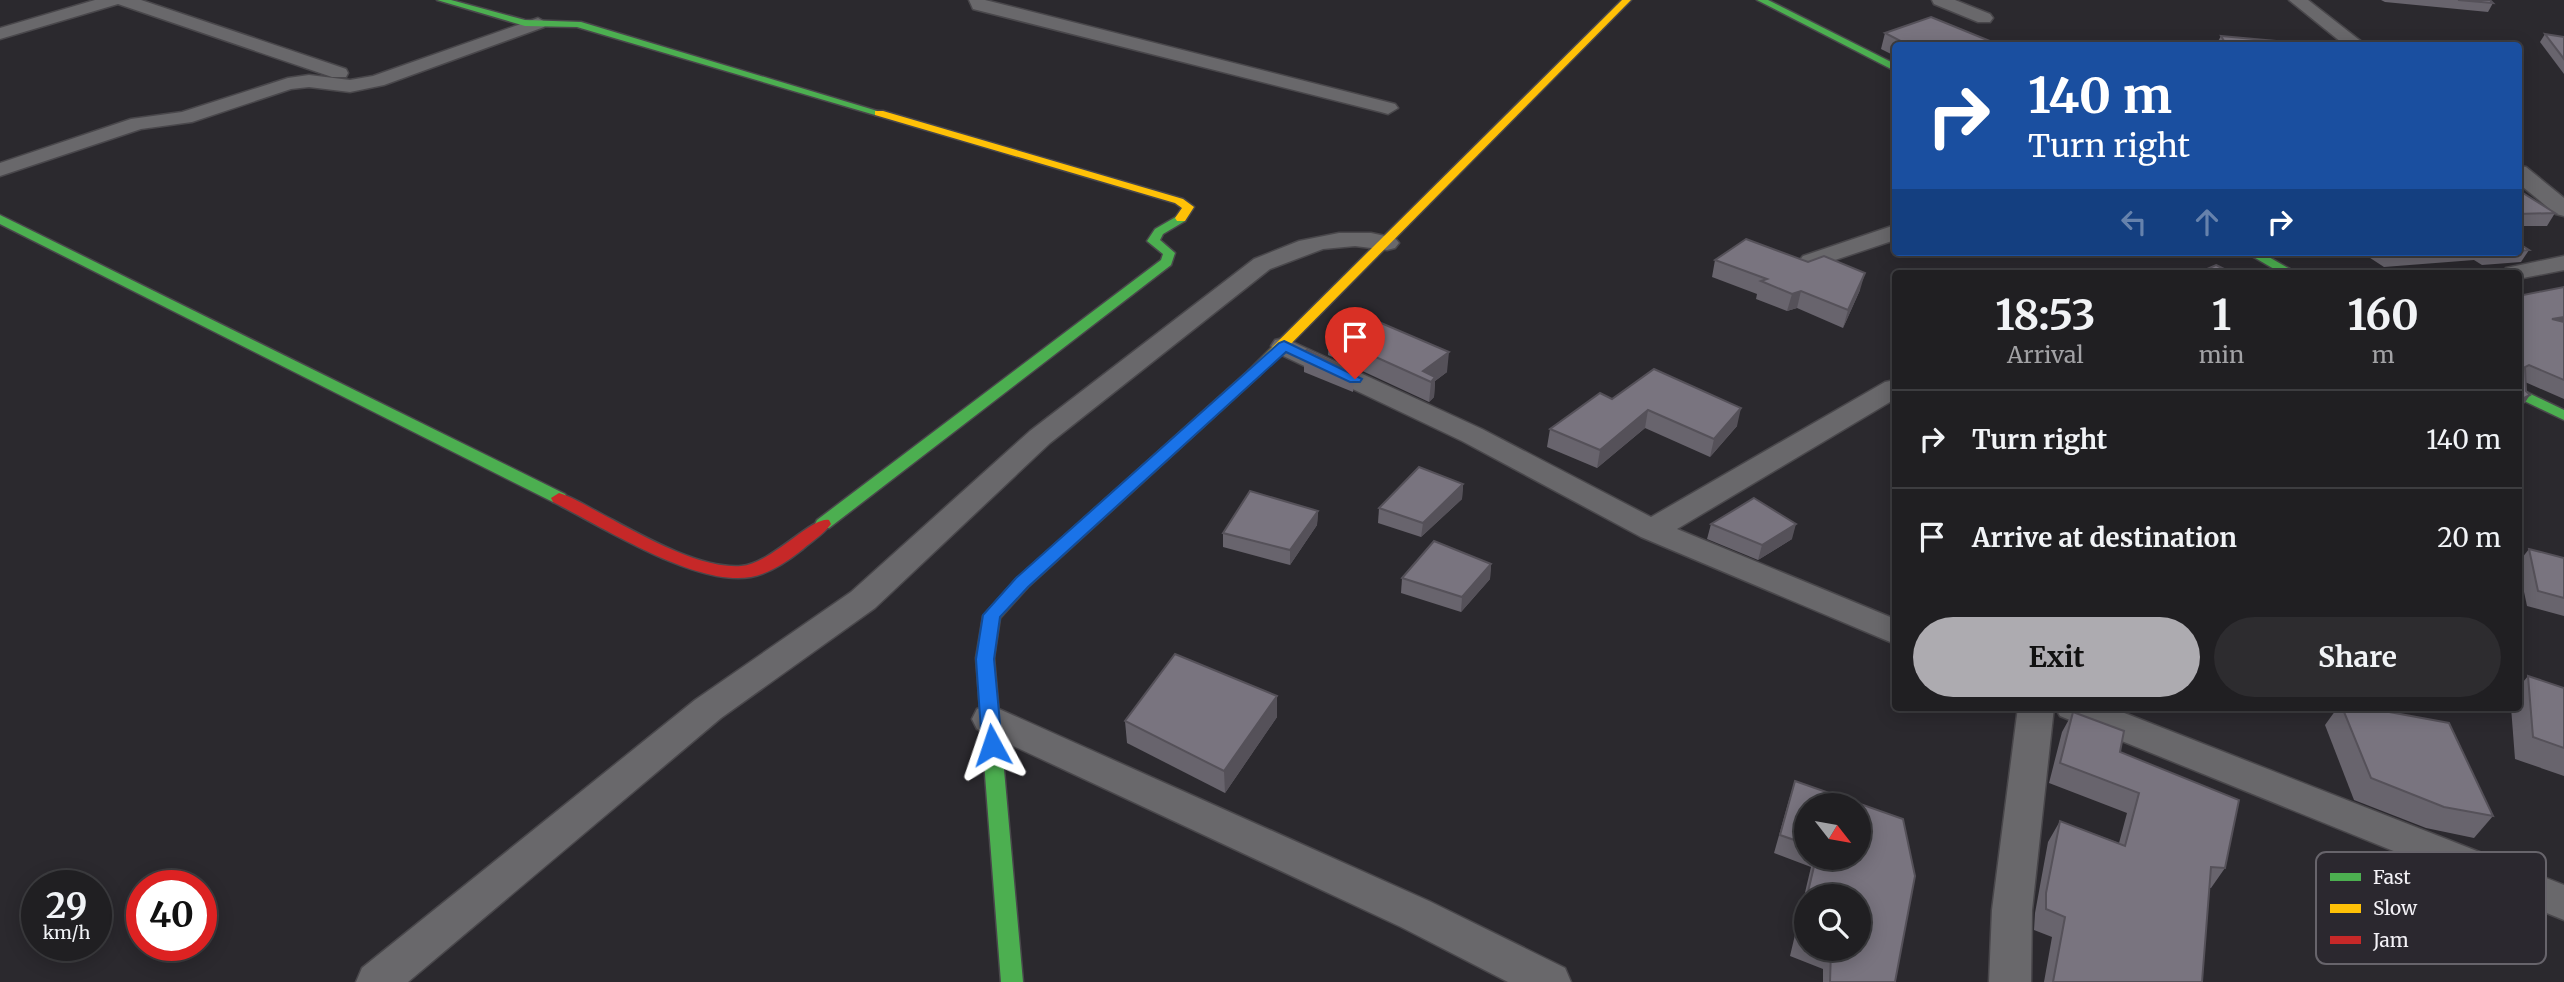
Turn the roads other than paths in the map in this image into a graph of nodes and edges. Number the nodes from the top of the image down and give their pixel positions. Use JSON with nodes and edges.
{"nodes":[{"id":1,"x":88,"y":0,"type":"edge"},
{"id":2,"x":113,"y":0,"type":"edge"},
{"id":3,"x":124,"y":0,"type":"edge"},
{"id":4,"x":441,"y":0,"type":"edge"},
{"id":5,"x":977,"y":0,"type":"edge"},
{"id":6,"x":1627,"y":0,"type":"edge"},
{"id":7,"x":1761,"y":0,"type":"edge"},
{"id":8,"x":1940,"y":0,"type":"edge"},
{"id":9,"x":2297,"y":0,"type":"edge"},
{"id":10,"x":1984,"y":18,"type":"dead end"},
{"id":11,"x":538,"y":23,"type":"junction"},
{"id":12,"x":0,"y":25,"type":"edge"},
{"id":13,"x":0,"y":34,"type":"edge"},
{"id":14,"x":2353,"y":42,"type":"edge"},
{"id":15,"x":1892,"y":66,"type":"edge"},
{"id":16,"x":369,"y":84,"type":"junction"},
{"id":17,"x":1388,"y":108,"type":"dead end"},
{"id":18,"x":0,"y":170,"type":"edge"},
{"id":19,"x":2522,"y":175,"type":"edge"},
{"id":20,"x":2564,"y":209,"type":"edge"},
{"id":21,"x":0,"y":219,"type":"edge"},
{"id":22,"x":1892,"y":233,"type":"edge"},
{"id":23,"x":1387,"y":243,"type":"junction"},
{"id":24,"x":2259,"y":256,"type":"edge"},
{"id":25,"x":1811,"y":261,"type":"edge"},
{"id":26,"x":2564,"y":263,"type":"edge"},
{"id":27,"x":2285,"y":270,"type":"edge"},
{"id":28,"x":2522,"y":271,"type":"edge"},
{"id":29,"x":1284,"y":346,"type":"junction"},
{"id":30,"x":1892,"y":390,"type":"edge"},
{"id":31,"x":2522,"y":394,"type":"edge"},
{"id":32,"x":2564,"y":416,"type":"edge"},
{"id":33,"x":1652,"y":530,"type":"junction"},
{"id":34,"x":1892,"y":631,"type":"edge"},
{"id":35,"x":2036,"y":711,"type":"edge"},
{"id":36,"x":2083,"y":711,"type":"edge"},
{"id":37,"x":990,"y":719,"type":"junction"},
{"id":38,"x":2436,"y":852,"type":"edge"},
{"id":39,"x":2546,"y":896,"type":"edge"},
{"id":40,"x":2564,"y":903,"type":"edge"},
{"id":41,"x":377,"y":982,"type":"edge"},
{"id":42,"x":1012,"y":982,"type":"edge"},
{"id":43,"x":1550,"y":982,"type":"edge"},
{"id":44,"x":2010,"y":982,"type":"edge"}],
"edges":[{"from":1,"to":12,"type":"street"},
{"from":2,"to":13,"type":"street"},
{"from":3,"to":16,"type":"street"},
{"from":4,"to":11,"type":"street"},
{"from":5,"to":17,"type":"street"},
{"from":6,"to":23,"type":"street"},
{"from":7,"to":15,"type":"street"},
{"from":8,"to":10,"type":"street"},
{"from":9,"to":14,"type":"street"},
{"from":11,"to":16,"type":"street"},
{"from":11,"to":21,"type":"street"},
{"from":16,"to":18,"type":"street"},
{"from":19,"to":20,"type":"street"},
{"from":22,"to":25,"type":"street"},
{"from":23,"to":29,"type":"street"},
{"from":23,"to":41,"type":"street"},
{"from":24,"to":27,"type":"street"},
{"from":26,"to":28,"type":"street"},
{"from":29,"to":33,"type":"street"},
{"from":29,"to":37,"type":"street"},
{"from":30,"to":33,"type":"street"},
{"from":31,"to":32,"type":"street"},
{"from":33,"to":34,"type":"street"},
{"from":35,"to":44,"type":"street"},
{"from":36,"to":38,"type":"street"},
{"from":37,"to":42,"type":"street"},
{"from":37,"to":43,"type":"street"},
{"from":39,"to":40,"type":"street"}]}
